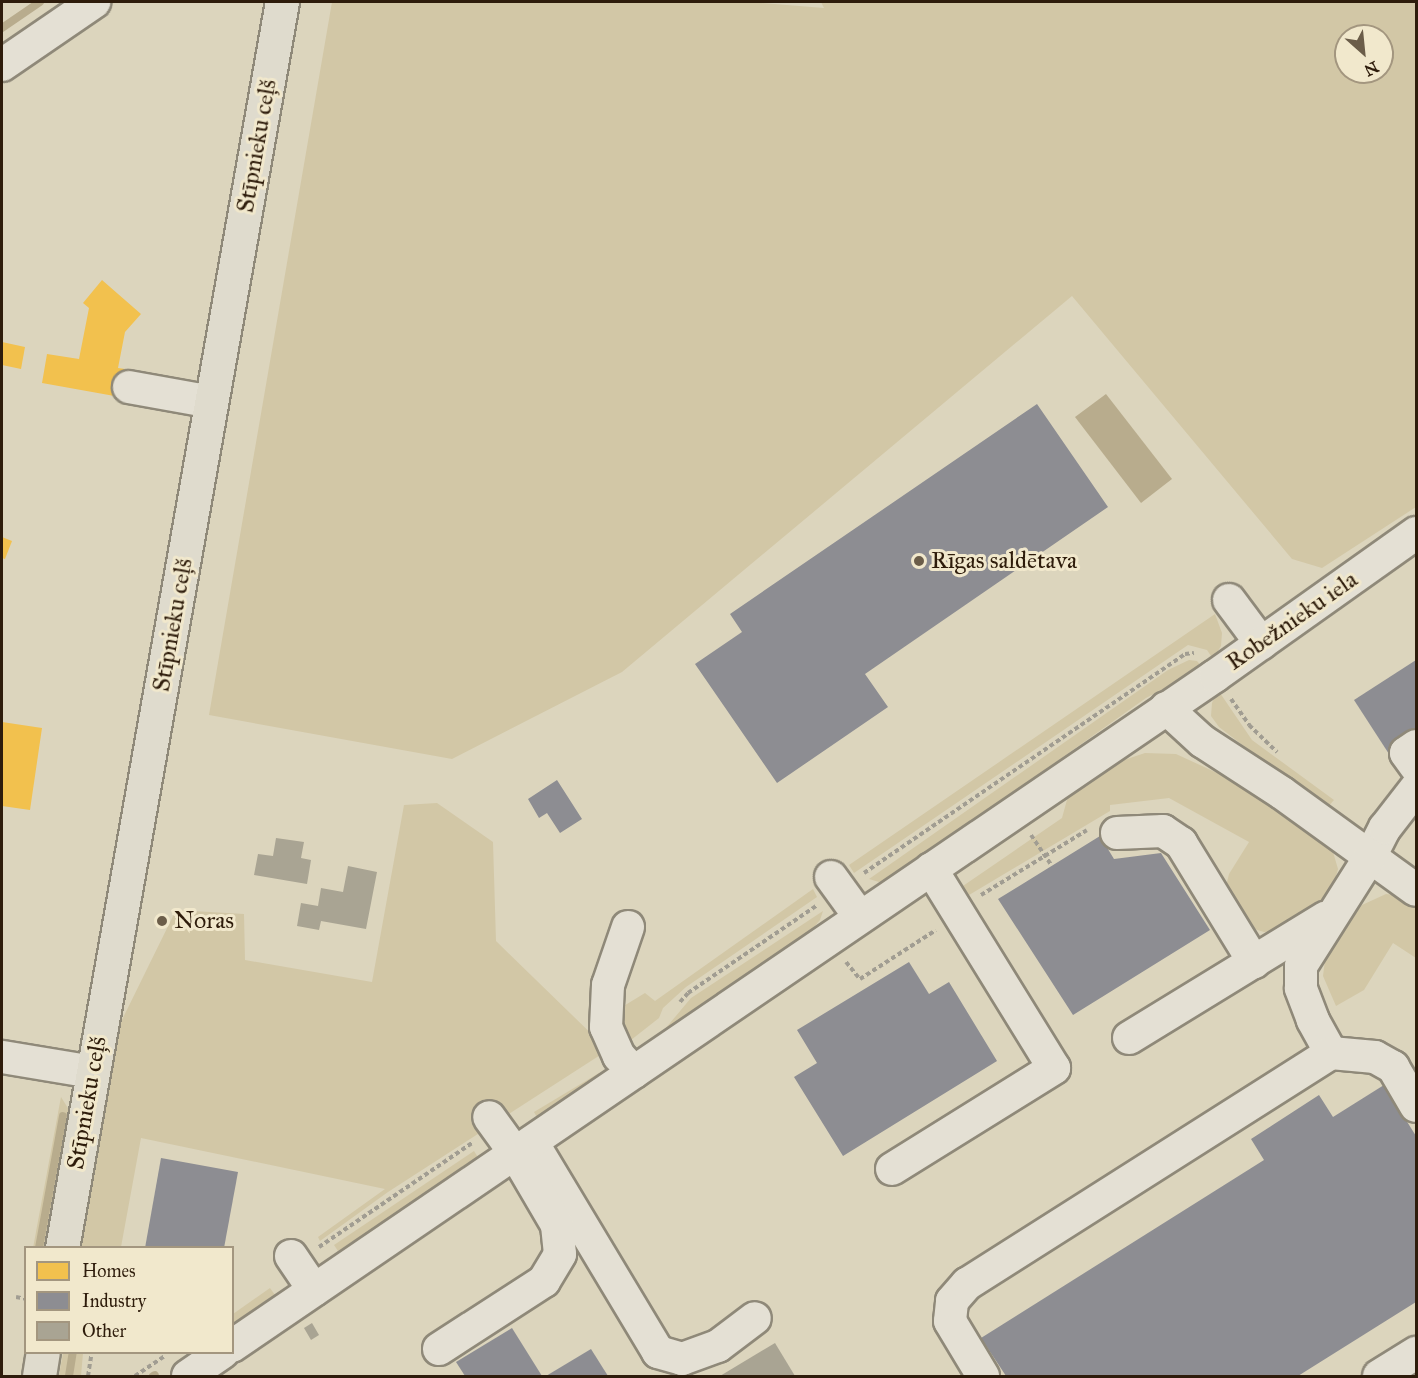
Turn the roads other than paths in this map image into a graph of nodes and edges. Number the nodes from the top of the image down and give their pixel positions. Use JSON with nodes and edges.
{"nodes":[{"id":1,"x":282,"y":2,"type":"edge"},
{"id":2,"x":82,"y":5,"type":"edge"},
{"id":3,"x":2,"y":65,"type":"edge"},
{"id":4,"x":129,"y":387,"type":"dead end"},
{"id":5,"x":213,"y":402,"type":"junction"},
{"id":6,"x":1416,"y":533,"type":"edge"},
{"id":7,"x":1230,"y":600,"type":"dead end"},
{"id":8,"x":1261,"y":643,"type":"junction"},
{"id":9,"x":1166,"y":708,"type":"junction"},
{"id":10,"x":1416,"y":746,"type":"edge"},
{"id":11,"x":1416,"y":767,"type":"edge"},
{"id":12,"x":1416,"y":788,"type":"edge"},
{"id":13,"x":1117,"y":832,"type":"dead end"},
{"id":14,"x":1370,"y":857,"type":"junction"},
{"id":15,"x":931,"y":869,"type":"junction"},
{"id":16,"x":836,"y":883,"type":"road end"},
{"id":17,"x":1416,"y":890,"type":"edge"},
{"id":18,"x":1331,"y":914,"type":"junction"},
{"id":19,"x":860,"y":917,"type":"junction"},
{"id":20,"x":628,"y":927,"type":"dead end"},
{"id":21,"x":1254,"y":962,"type":"junction"},
{"id":22,"x":1129,"y":1038,"type":"dead end"},
{"id":23,"x":1331,"y":1053,"type":"junction"},
{"id":24,"x":2,"y":1057,"type":"edge"},
{"id":25,"x":93,"y":1072,"type":"junction"},
{"id":26,"x":634,"y":1072,"type":"junction"},
{"id":27,"x":1416,"y":1106,"type":"edge"},
{"id":28,"x":492,"y":1122,"type":"road end"},
{"id":29,"x":523,"y":1148,"type":"junction"},
{"id":30,"x":892,"y":1169,"type":"dead end"},
{"id":31,"x":557,"y":1226,"type":"junction"},
{"id":32,"x":62,"y":1246,"type":"edge"},
{"id":33,"x":293,"y":1259,"type":"road end"},
{"id":34,"x":314,"y":1290,"type":"junction"},
{"id":35,"x":755,"y":1318,"type":"dead end"},
{"id":36,"x":234,"y":1345,"type":"edge"},
{"id":37,"x":439,"y":1349,"type":"dead end"},
{"id":38,"x":1416,"y":1353,"type":"edge"},
{"id":39,"x":43,"y":1354,"type":"edge"},
{"id":40,"x":222,"y":1354,"type":"edge"},
{"id":41,"x":39,"y":1377,"type":"edge"},
{"id":42,"x":188,"y":1377,"type":"edge"},
{"id":43,"x":653,"y":1377,"type":"edge"},
{"id":44,"x":983,"y":1377,"type":"edge"},
{"id":45,"x":1379,"y":1377,"type":"edge"}],
"edges":[{"from":1,"to":5,"type":"main road","name":"Stīpnieku ceļš"},
{"from":2,"to":3,"type":"street"},
{"from":4,"to":5,"type":"street"},
{"from":5,"to":25,"type":"main road","name":"Stīpnieku ceļš"},
{"from":6,"to":8,"type":"street","name":"Robežnieku iela"},
{"from":7,"to":8,"type":"street"},
{"from":8,"to":9,"type":"street","name":"Robežnieku iela"},
{"from":9,"to":14,"type":"street"},
{"from":9,"to":15,"type":"street","name":"Robežnieku iela"},
{"from":10,"to":11,"type":"street"},
{"from":12,"to":14,"type":"street"},
{"from":13,"to":21,"type":"street"},
{"from":14,"to":17,"type":"street"},
{"from":14,"to":18,"type":"street"},
{"from":15,"to":19,"type":"street","name":"Robežnieku iela"},
{"from":15,"to":30,"type":"street"},
{"from":16,"to":19,"type":"street"},
{"from":18,"to":21,"type":"street"},
{"from":18,"to":23,"type":"street"},
{"from":19,"to":26,"type":"street","name":"Robežnieku iela"},
{"from":20,"to":26,"type":"street"},
{"from":21,"to":22,"type":"street"},
{"from":23,"to":27,"type":"street"},
{"from":23,"to":44,"type":"street"},
{"from":24,"to":25,"type":"street"},
{"from":25,"to":32,"type":"main road","name":"Stīpnieku ceļš"},
{"from":26,"to":29,"type":"street","name":"Robežnieku iela"},
{"from":28,"to":29,"type":"street"},
{"from":29,"to":31,"type":"street"},
{"from":29,"to":34,"type":"street","name":"Robežnieku iela"},
{"from":29,"to":35,"type":"street"},
{"from":31,"to":37,"type":"street"},
{"from":31,"to":43,"type":"street"},
{"from":33,"to":34,"type":"street"},
{"from":34,"to":36,"type":"street","name":"Robežnieku iela"},
{"from":38,"to":45,"type":"street"},
{"from":39,"to":41,"type":"main road"},
{"from":40,"to":42,"type":"street"}]}
